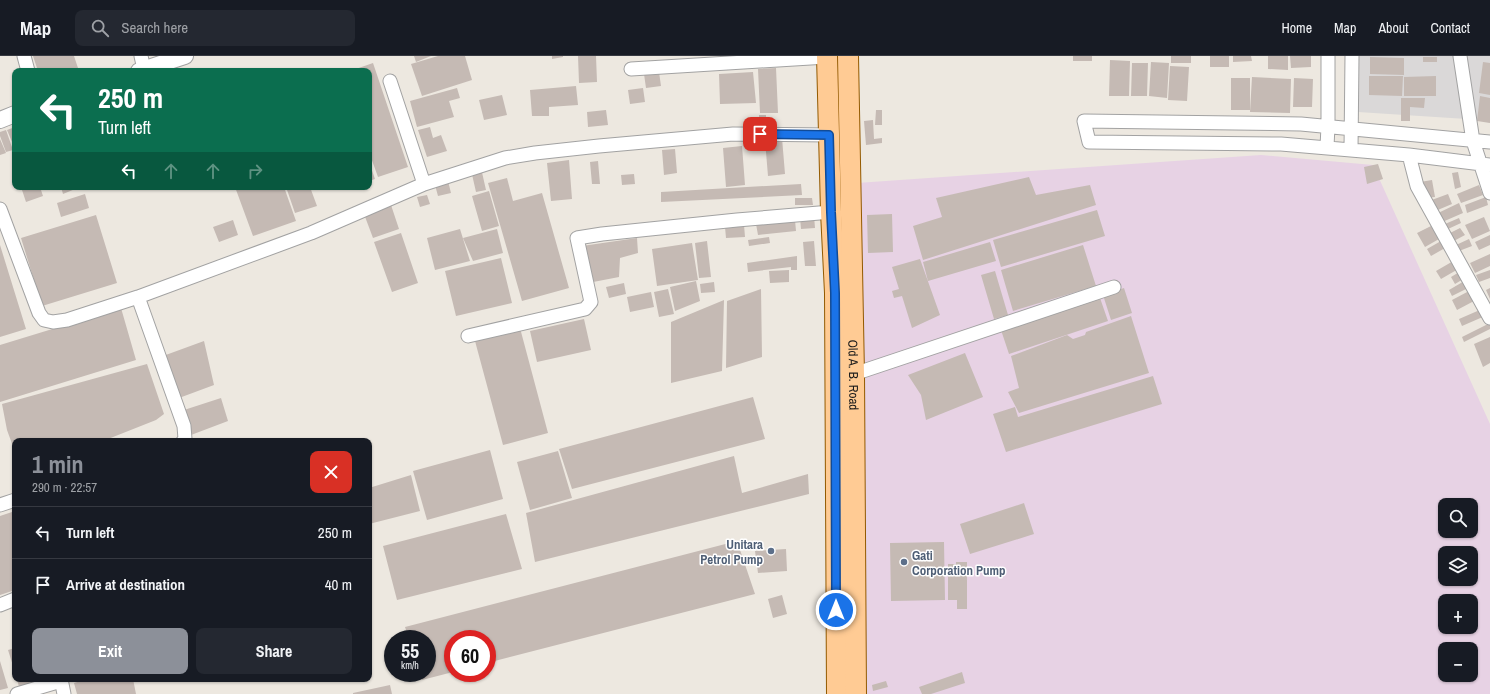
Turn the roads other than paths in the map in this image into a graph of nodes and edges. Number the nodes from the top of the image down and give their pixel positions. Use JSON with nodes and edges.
{"nodes":[{"id":1,"x":24,"y":56,"type":"edge"},
{"id":2,"x":185,"y":56,"type":"edge"},
{"id":3,"x":848,"y":56,"type":"edge"},
{"id":4,"x":1328,"y":56,"type":"edge"},
{"id":5,"x":1352,"y":56,"type":"edge"},
{"id":6,"x":1460,"y":56,"type":"edge"},
{"id":7,"x":827,"y":57,"type":"edge"},
{"id":8,"x":142,"y":65,"type":"edge"},
{"id":9,"x":27,"y":68,"type":"edge"},
{"id":10,"x":631,"y":69,"type":"dead end"},
{"id":11,"x":390,"y":81,"type":"dead end"},
{"id":12,"x":12,"y":115,"type":"edge"},
{"id":13,"x":0,"y":120,"type":"edge"},
{"id":14,"x":1328,"y":126,"type":"junction"},
{"id":15,"x":1352,"y":128,"type":"junction"},
{"id":16,"x":829,"y":135,"type":"junction"},
{"id":17,"x":1472,"y":141,"type":"junction"},
{"id":18,"x":1490,"y":142,"type":"edge"},
{"id":19,"x":1327,"y":148,"type":"junction"},
{"id":20,"x":1351,"y":150,"type":"junction"},
{"id":21,"x":1409,"y":155,"type":"junction"},
{"id":22,"x":1485,"y":165,"type":"edge"},
{"id":23,"x":424,"y":184,"type":"junction"},
{"id":24,"x":1490,"y":193,"type":"edge"},
{"id":25,"x":0,"y":209,"type":"edge"},
{"id":26,"x":831,"y":212,"type":"junction"},
{"id":27,"x":1114,"y":287,"type":"dead end"},
{"id":28,"x":138,"y":297,"type":"junction"},
{"id":29,"x":1490,"y":318,"type":"edge"},
{"id":30,"x":468,"y":336,"type":"dead end"},
{"id":31,"x":854,"y":374,"type":"junction"},
{"id":32,"x":186,"y":438,"type":"edge"},
{"id":33,"x":12,"y":501,"type":"edge"},
{"id":34,"x":0,"y":505,"type":"edge"},
{"id":35,"x":12,"y":600,"type":"edge"},
{"id":36,"x":0,"y":605,"type":"edge"},
{"id":37,"x":55,"y":682,"type":"edge"},
{"id":38,"x":61,"y":682,"type":"edge"},
{"id":39,"x":16,"y":694,"type":"edge"},
{"id":40,"x":64,"y":694,"type":"edge"},
{"id":41,"x":837,"y":694,"type":"edge"},
{"id":42,"x":856,"y":694,"type":"edge"}],
"edges":[{"from":1,"to":9,"type":"street"},
{"from":2,"to":8,"type":"street"},
{"from":3,"to":31,"type":"main road","name":"Old A. B. Road"},
{"from":4,"to":14,"type":"street"},
{"from":5,"to":15,"type":"street"},
{"from":6,"to":17,"type":"street"},
{"from":7,"to":10,"type":"street"},
{"from":7,"to":16,"type":"main road","name":"Old A. B. Road"},
{"from":11,"to":23,"type":"street"},
{"from":12,"to":13,"type":"street"},
{"from":14,"to":15,"type":"street"},
{"from":14,"to":19,"type":"street"},
{"from":14,"to":19,"type":"street"},
{"from":15,"to":17,"type":"street"},
{"from":15,"to":20,"type":"street"},
{"from":16,"to":23,"type":"street"},
{"from":16,"to":26,"type":"main road","name":"Old A. B. Road"},
{"from":17,"to":18,"type":"street"},
{"from":17,"to":22,"type":"street"},
{"from":19,"to":20,"type":"street"},
{"from":20,"to":21,"type":"street"},
{"from":21,"to":22,"type":"street"},
{"from":21,"to":29,"type":"street"},
{"from":22,"to":24,"type":"street"},
{"from":23,"to":28,"type":"street"},
{"from":25,"to":28,"type":"street"},
{"from":26,"to":30,"type":"street"},
{"from":26,"to":41,"type":"main road","name":"Old A. B. Road"},
{"from":27,"to":31,"type":"street"},
{"from":28,"to":32,"type":"street"},
{"from":31,"to":42,"type":"main road","name":"Old A. B. Road"},
{"from":33,"to":34,"type":"street"},
{"from":35,"to":36,"type":"street"},
{"from":37,"to":39,"type":"street"},
{"from":38,"to":40,"type":"street"}]}
